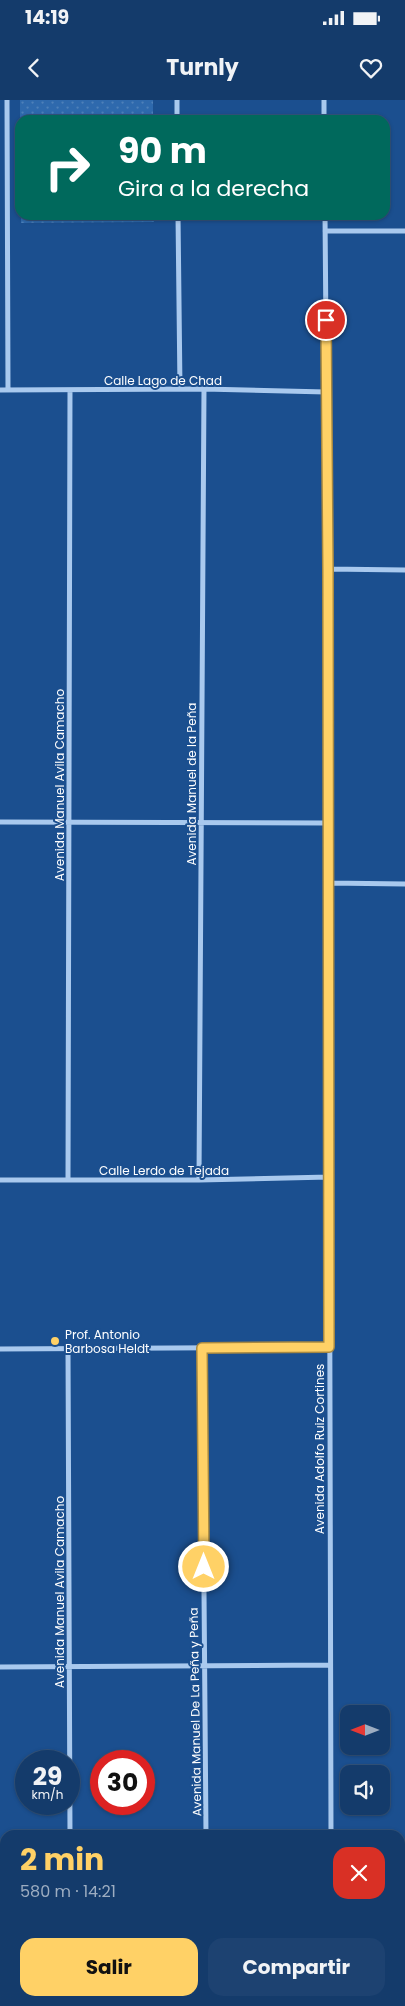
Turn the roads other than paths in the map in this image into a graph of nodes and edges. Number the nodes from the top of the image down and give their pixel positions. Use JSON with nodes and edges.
{"nodes":[{"id":1,"x":7,"y":100,"type":"edge"},
{"id":2,"x":177,"y":100,"type":"edge"},
{"id":3,"x":324,"y":100,"type":"edge"},
{"id":4,"x":177,"y":115,"type":"edge"},
{"id":5,"x":324,"y":115,"type":"edge"},
{"id":6,"x":178,"y":220,"type":"edge"},
{"id":7,"x":325,"y":220,"type":"edge"},
{"id":8,"x":325,"y":231,"type":"junction"},
{"id":9,"x":405,"y":231,"type":"edge"},
{"id":10,"x":180,"y":389,"type":"junction"},
{"id":11,"x":204,"y":389,"type":"junction"},
{"id":12,"x":0,"y":390,"type":"edge"},
{"id":13,"x":8,"y":390,"type":"junction"},
{"id":14,"x":70,"y":390,"type":"junction"},
{"id":15,"x":326,"y":392,"type":"junction"},
{"id":16,"x":328,"y":569,"type":"junction"},
{"id":17,"x":405,"y":570,"type":"edge"},
{"id":18,"x":69,"y":821,"type":"junction"},
{"id":19,"x":0,"y":822,"type":"edge"},
{"id":20,"x":328,"y":822,"type":"junction"},
{"id":21,"x":200,"y":824,"type":"junction"},
{"id":22,"x":329,"y":883,"type":"junction"},
{"id":23,"x":405,"y":884,"type":"edge"},
{"id":24,"x":329,"y":1178,"type":"junction"},
{"id":25,"x":0,"y":1180,"type":"edge"},
{"id":26,"x":68,"y":1180,"type":"junction"},
{"id":27,"x":199,"y":1180,"type":"junction"},
{"id":28,"x":329,"y":1347,"type":"junction"},
{"id":29,"x":68,"y":1348,"type":"junction"},
{"id":30,"x":202,"y":1348,"type":"junction"},
{"id":31,"x":0,"y":1349,"type":"edge"},
{"id":32,"x":330,"y":1665,"type":"junction"},
{"id":33,"x":205,"y":1666,"type":"junction"},
{"id":34,"x":0,"y":1667,"type":"edge"},
{"id":35,"x":69,"y":1667,"type":"junction"},
{"id":36,"x":70,"y":1830,"type":"edge"},
{"id":37,"x":206,"y":1830,"type":"edge"},
{"id":38,"x":331,"y":1830,"type":"edge"}],
"edges":[{"from":1,"to":13,"type":"street"},
{"from":2,"to":4,"type":"street"},
{"from":3,"to":5,"type":"street"},
{"from":6,"to":10,"type":"street"},
{"from":7,"to":8,"type":"street","name":"Avenida Adolfo Ruiz Cortines"},
{"from":8,"to":9,"type":"street"},
{"from":8,"to":15,"type":"street","name":"Avenida Adolfo Ruiz Cortines"},
{"from":10,"to":11,"type":"street","name":"Calle Lago de Chad"},
{"from":10,"to":14,"type":"street","name":"Calle Lago de Chad"},
{"from":11,"to":15,"type":"street","name":"Calle Lago de Chad"},
{"from":11,"to":21,"type":"street","name":"Avenida Manuel de la Peña"},
{"from":12,"to":13,"type":"street","name":"Calle Lago de Chad"},
{"from":13,"to":14,"type":"street","name":"Calle Lago de Chad"},
{"from":14,"to":18,"type":"street","name":"Avenida Manuel Avila Camacho"},
{"from":15,"to":16,"type":"street","name":"Avenida Adolfo Ruiz Cortines"},
{"from":16,"to":17,"type":"street"},
{"from":16,"to":20,"type":"street","name":"Avenida Adolfo Ruiz Cortines"},
{"from":18,"to":19,"type":"street"},
{"from":18,"to":21,"type":"street"},
{"from":18,"to":26,"type":"street","name":"Avenida Manuel Avila Camacho"},
{"from":20,"to":21,"type":"street"},
{"from":20,"to":22,"type":"street","name":"Avenida Adolfo Ruiz Cortines"},
{"from":21,"to":27,"type":"street","name":"Avenida Manuel de la Peña"},
{"from":22,"to":23,"type":"street"},
{"from":22,"to":24,"type":"street","name":"Avenida Adolfo Ruiz Cortines"},
{"from":24,"to":27,"type":"street","name":"Calle Lerdo de Tejada"},
{"from":24,"to":28,"type":"street","name":"Avenida Adolfo Ruiz Cortines"},
{"from":25,"to":26,"type":"street","name":"Calle Lerdo de Tejada"},
{"from":26,"to":27,"type":"street","name":"Calle Lerdo de Tejada"},
{"from":28,"to":30,"type":"street"},
{"from":28,"to":32,"type":"street","name":"Avenida Adolfo Ruiz Cortines"},
{"from":29,"to":30,"type":"street"},
{"from":29,"to":31,"type":"street"},
{"from":29,"to":35,"type":"street","name":"Avenida Manuel Avila Camacho"},
{"from":30,"to":33,"type":"street","name":"Avenida Manuel De La Peña y Peña"},
{"from":32,"to":33,"type":"street"},
{"from":32,"to":38,"type":"street","name":"Avenida Adolfo Ruiz Cortines"},
{"from":33,"to":35,"type":"street"},
{"from":33,"to":37,"type":"street","name":"Avenida Manuel De La Peña y Peña"},
{"from":34,"to":35,"type":"street"},
{"from":35,"to":36,"type":"street","name":"Avenida Manuel Avila Camacho"}]}
